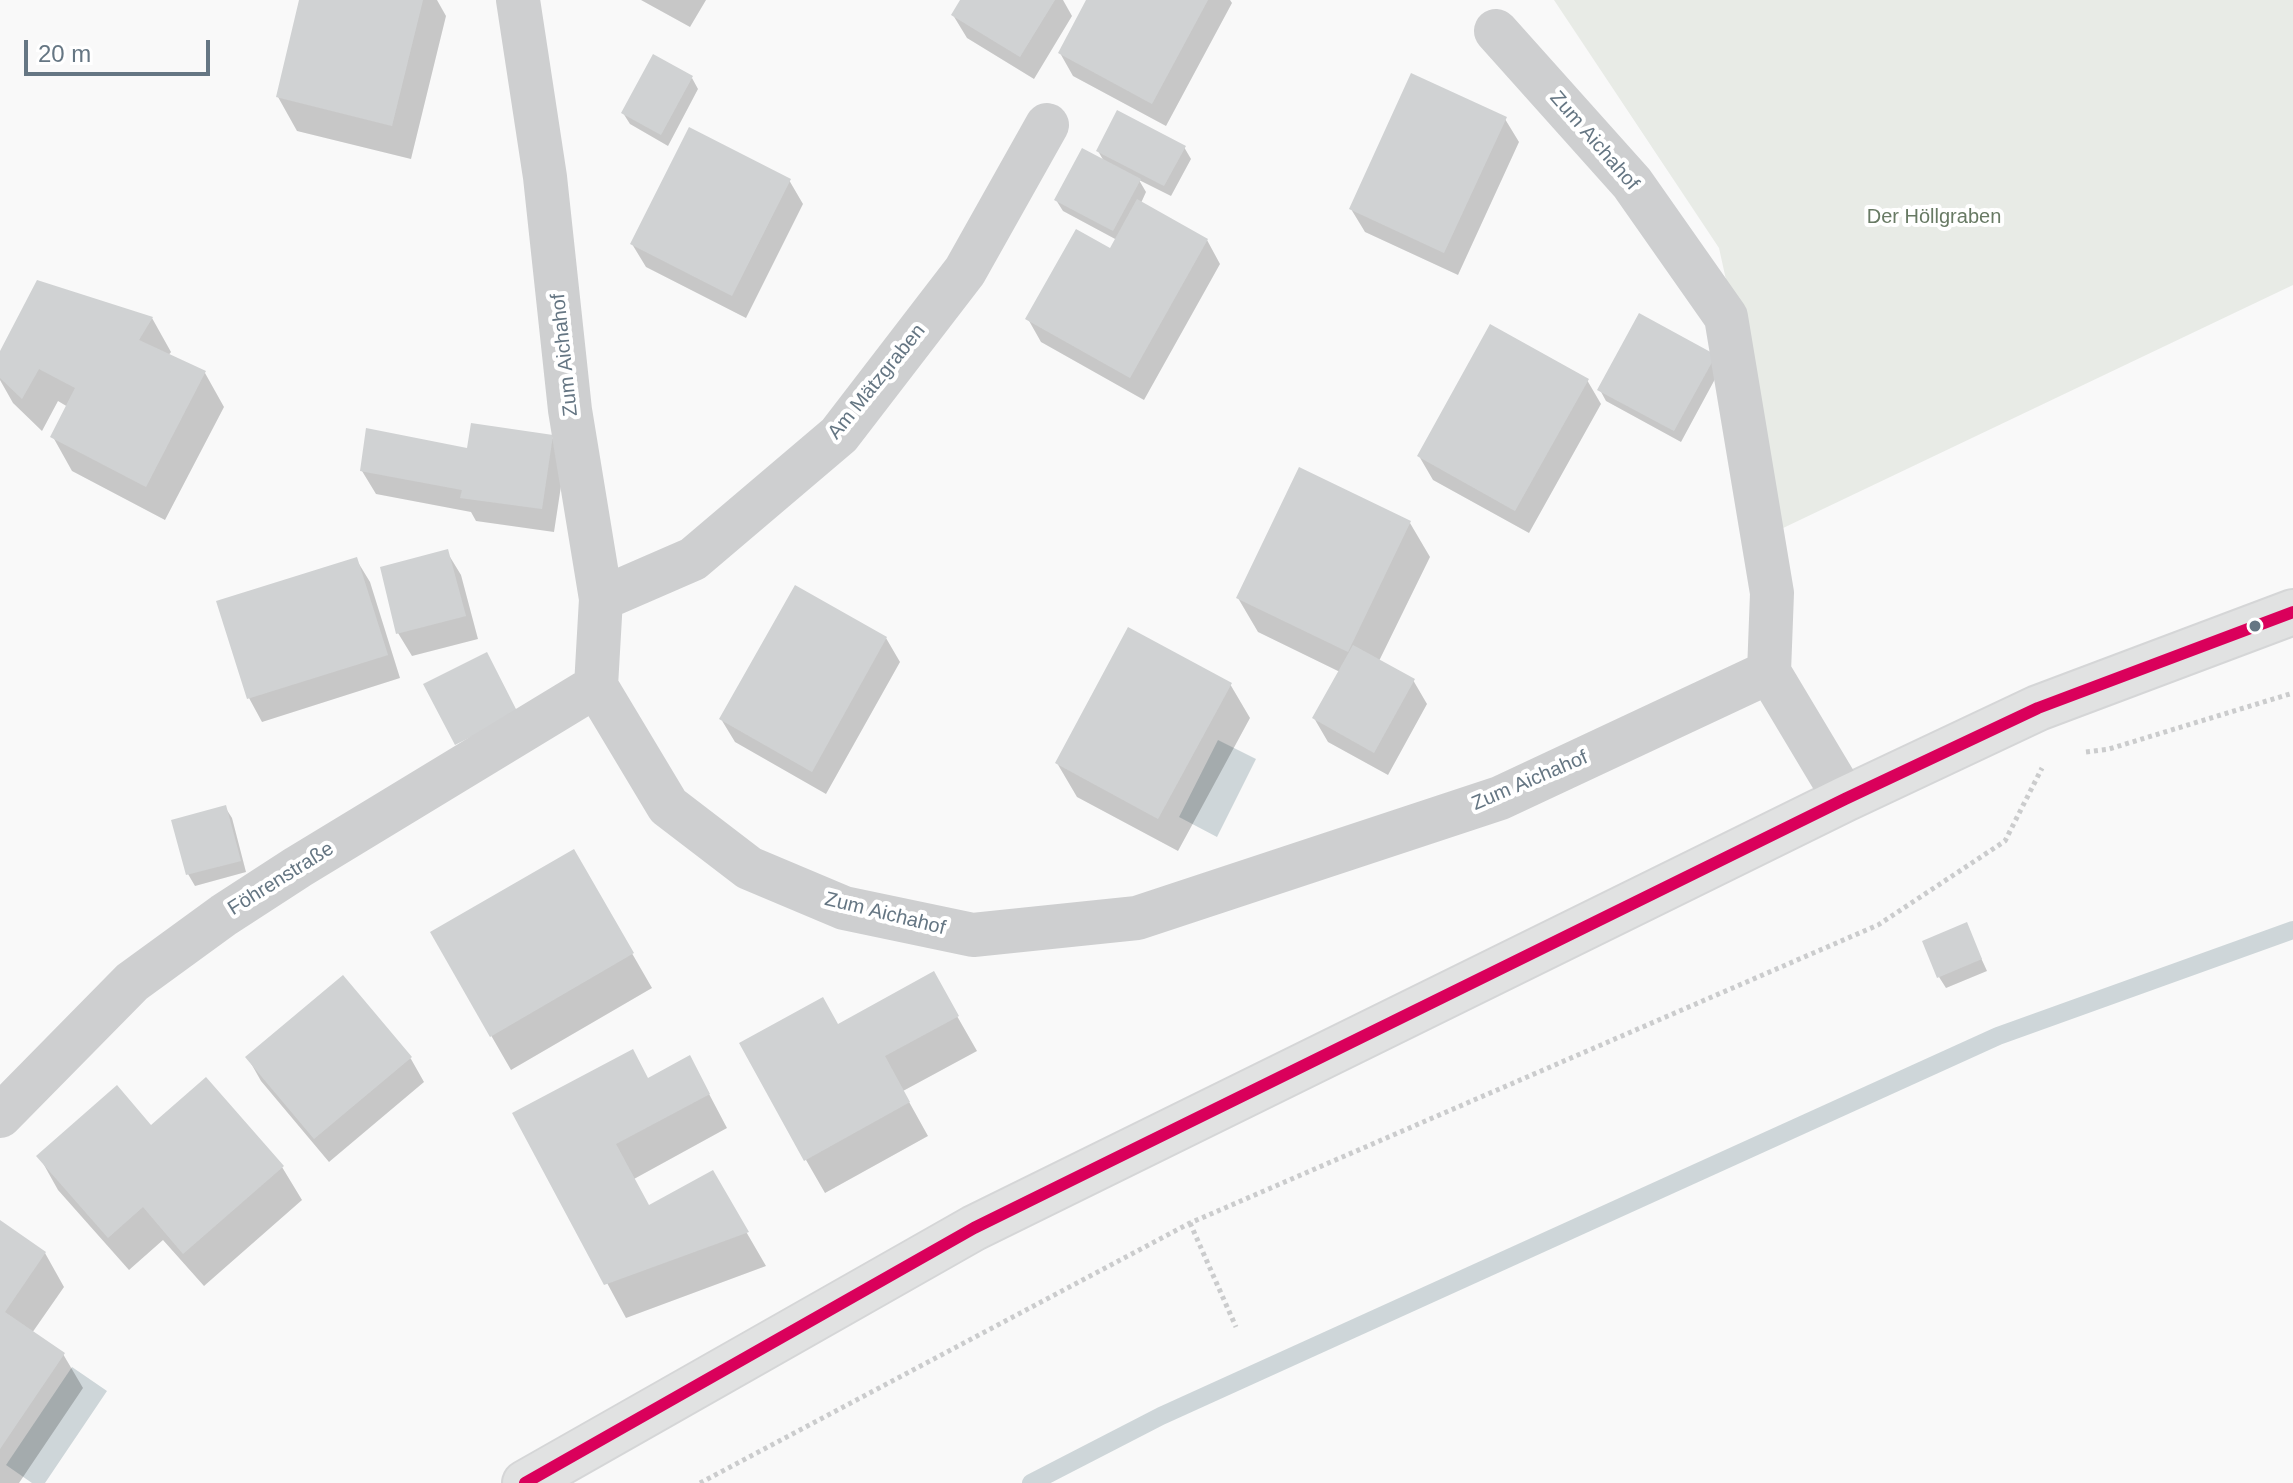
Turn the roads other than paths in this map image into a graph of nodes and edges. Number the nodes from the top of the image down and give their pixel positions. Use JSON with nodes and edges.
{"nodes":[{"id":1,"x":518,"y":0,"type":"edge"},
{"id":2,"x":1496,"y":31,"type":"dead end"},
{"id":3,"x":1047,"y":125,"type":"dead end"},
{"id":4,"x":601,"y":599,"type":"junction"},
{"id":5,"x":2293,"y":612,"type":"edge"},
{"id":6,"x":1769,"y":672,"type":"junction"},
{"id":7,"x":596,"y":686,"type":"junction"},
{"id":8,"x":1845,"y":799,"type":"junction"},
{"id":9,"x":0,"y":1116,"type":"edge"},
{"id":10,"x":525,"y":1483,"type":"edge"}],
"edges":[{"from":1,"to":4,"type":"street","name":"Zum Aichahof"},
{"from":2,"to":6,"type":"street","name":"Zum Aichahof"},
{"from":3,"to":4,"type":"street","name":"Am Mätzgraben"},
{"from":4,"to":7,"type":"street","name":"Zum Aichahof"},
{"from":5,"to":8,"type":"street"},
{"from":6,"to":7,"type":"street","name":"Zum Aichahof"},
{"from":6,"to":8,"type":"street"},
{"from":7,"to":9,"type":"street","name":"Föhrenstraße"},
{"from":8,"to":10,"type":"street"}]}
